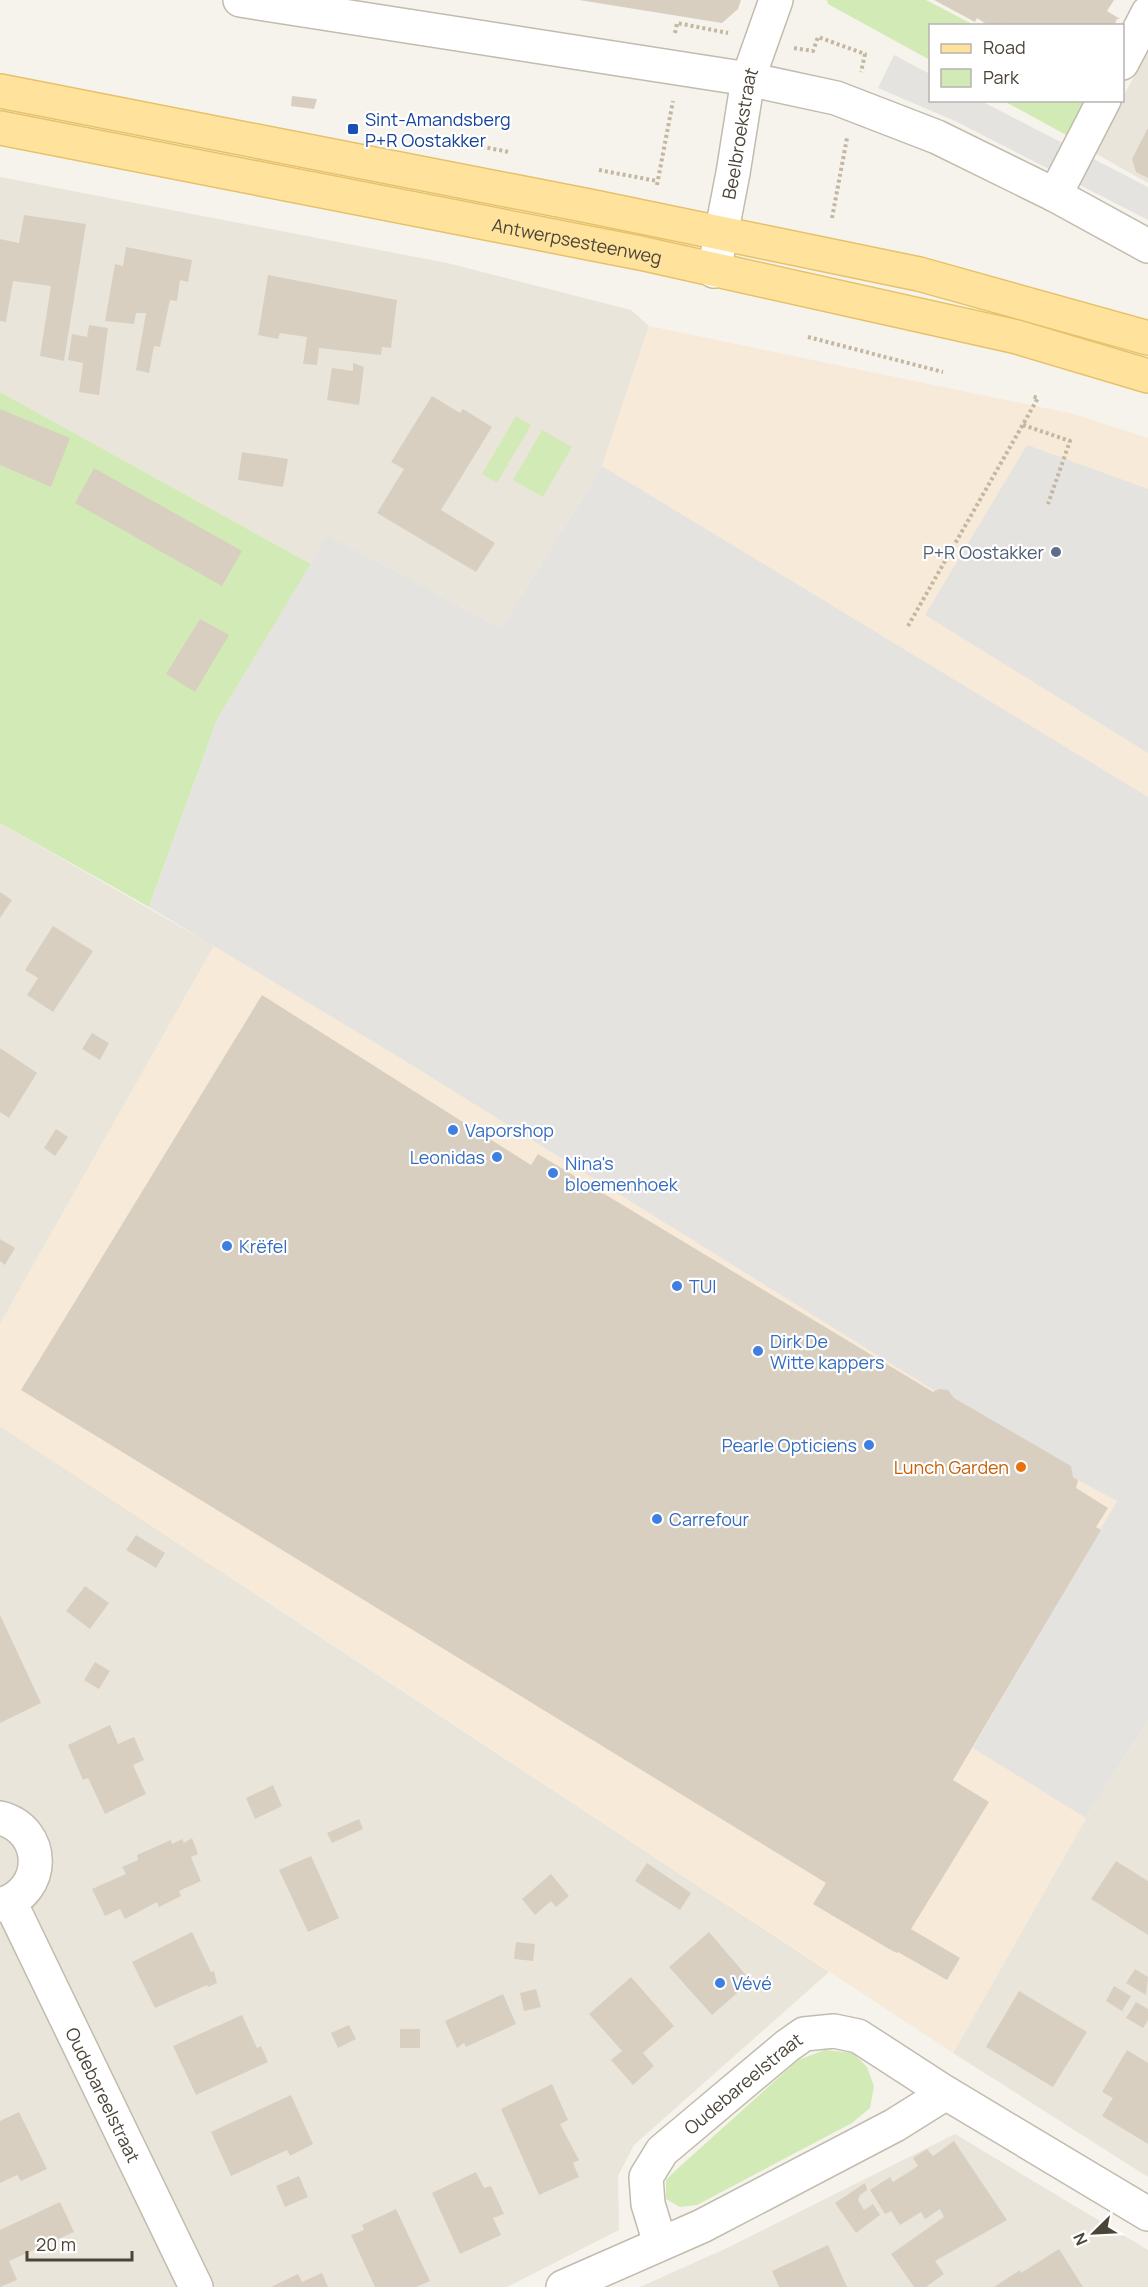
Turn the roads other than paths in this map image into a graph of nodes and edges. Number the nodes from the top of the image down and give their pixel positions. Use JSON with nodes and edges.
{"nodes":[{"id":1,"x":240,"y":0,"type":"edge"},
{"id":2,"x":776,"y":0,"type":"edge"},
{"id":3,"x":1148,"y":13,"type":"edge"},
{"id":4,"x":1124,"y":59,"type":"edge"},
{"id":5,"x":748,"y":79,"type":"junction"},
{"id":6,"x":0,"y":91,"type":"edge"},
{"id":7,"x":1103,"y":102,"type":"edge"},
{"id":8,"x":0,"y":128,"type":"edge"},
{"id":9,"x":1055,"y":195,"type":"junction"},
{"id":10,"x":722,"y":233,"type":"junction"},
{"id":11,"x":1148,"y":246,"type":"edge"},
{"id":12,"x":714,"y":271,"type":"junction"},
{"id":13,"x":1148,"y":338,"type":"edge"},
{"id":14,"x":1148,"y":376,"type":"edge"},
{"id":15,"x":0,"y":1818,"type":"edge"},
{"id":16,"x":5,"y":1904,"type":"edge"},
{"id":17,"x":946,"y":2094,"type":"junction"},
{"id":18,"x":1148,"y":2214,"type":"edge"},
{"id":19,"x":660,"y":2243,"type":"junction"},
{"id":20,"x":196,"y":2287,"type":"edge"},
{"id":21,"x":563,"y":2287,"type":"edge"}],
"edges":[{"from":1,"to":5,"type":"street"},
{"from":2,"to":5,"type":"street","name":"Beelbroekstraat"},
{"from":3,"to":4,"type":"street"},
{"from":5,"to":9,"type":"street"},
{"from":5,"to":10,"type":"street","name":"Beelbroekstraat"},
{"from":6,"to":10,"type":"main road","name":"Antwerpsesteenweg"},
{"from":7,"to":9,"type":"street"},
{"from":8,"to":12,"type":"main road","name":"Antwerpsesteenweg"},
{"from":9,"to":11,"type":"street"},
{"from":10,"to":12,"type":"street","name":"Beelbroekstraat"},
{"from":10,"to":13,"type":"main road","name":"Antwerpsesteenweg"},
{"from":12,"to":14,"type":"main road","name":"Antwerpsesteenweg"},
{"from":15,"to":16,"type":"street","name":"Oudebareelstraat"},
{"from":16,"to":20,"type":"street","name":"Oudebareelstraat"},
{"from":17,"to":18,"type":"street","name":"Oudebareelstraat"},
{"from":17,"to":19,"type":"street"},
{"from":17,"to":19,"type":"street","name":"Oudebareelstraat"},
{"from":19,"to":21,"type":"street"}]}
